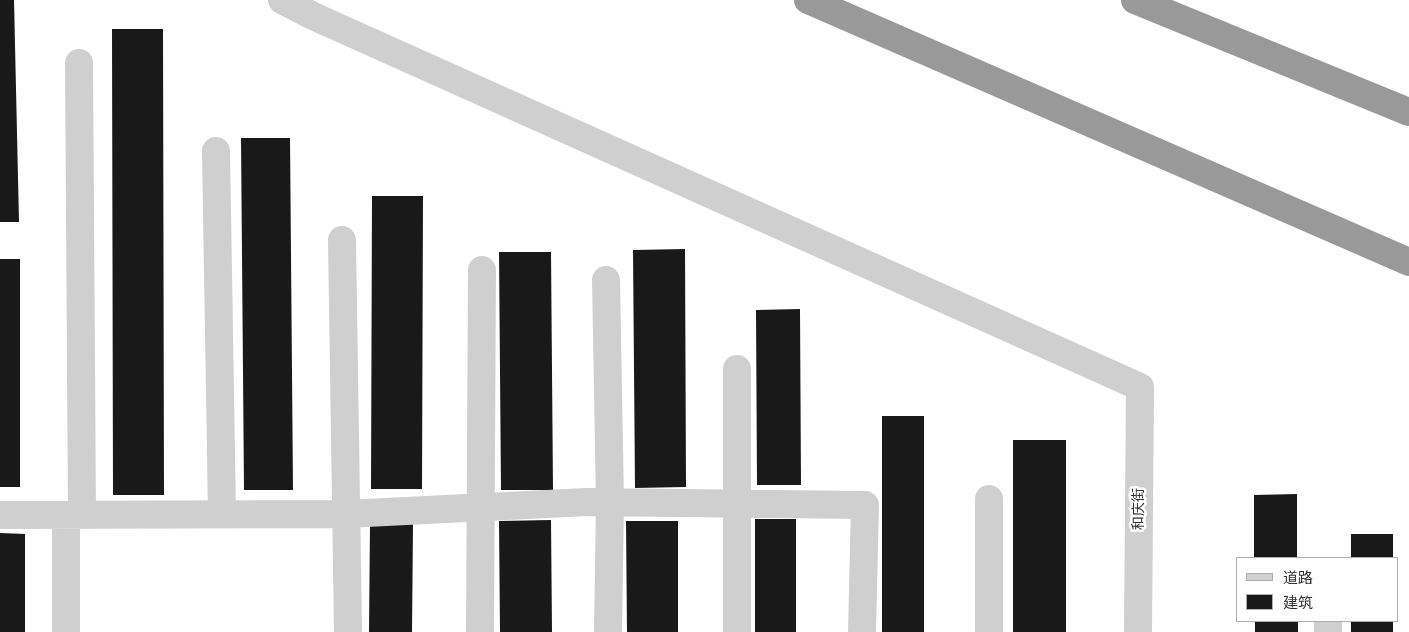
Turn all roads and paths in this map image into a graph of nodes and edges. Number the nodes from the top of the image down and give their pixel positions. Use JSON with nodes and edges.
{"nodes":[{"id":1,"x":282,"y":0,"type":"edge"},
{"id":2,"x":808,"y":0,"type":"edge"},
{"id":3,"x":1135,"y":0,"type":"edge"},
{"id":4,"x":79,"y":63,"type":"dead end"},
{"id":5,"x":1409,"y":112,"type":"edge"},
{"id":6,"x":216,"y":151,"type":"dead end"},
{"id":7,"x":342,"y":240,"type":"dead end"},
{"id":8,"x":1409,"y":262,"type":"edge"},
{"id":9,"x":482,"y":270,"type":"dead end"},
{"id":10,"x":606,"y":280,"type":"dead end"},
{"id":11,"x":737,"y":369,"type":"dead end"},
{"id":12,"x":989,"y":499,"type":"dead end"},
{"id":13,"x":610,"y":502,"type":"junction"},
{"id":14,"x":737,"y":504,"type":"junction"},
{"id":15,"x":481,"y":507,"type":"junction"},
{"id":16,"x":222,"y":514,"type":"junction"},
{"id":17,"x":346,"y":514,"type":"junction"},
{"id":18,"x":0,"y":515,"type":"edge"},
{"id":19,"x":74,"y":515,"type":"junction"},
{"id":20,"x":66,"y":632,"type":"edge"},
{"id":21,"x":348,"y":632,"type":"edge"},
{"id":22,"x":480,"y":632,"type":"edge"},
{"id":23,"x":608,"y":632,"type":"edge"},
{"id":24,"x":737,"y":632,"type":"edge"},
{"id":25,"x":862,"y":632,"type":"edge"},
{"id":26,"x":989,"y":632,"type":"edge"},
{"id":27,"x":1138,"y":632,"type":"edge"}],
"edges":[{"from":1,"to":27,"type":"street","name":"和庆街"},
{"from":2,"to":8,"type":"highway"},
{"from":3,"to":5,"type":"highway"},
{"from":4,"to":19,"type":"street"},
{"from":6,"to":16,"type":"street"},
{"from":7,"to":17,"type":"street"},
{"from":9,"to":15,"type":"street"},
{"from":10,"to":13,"type":"street"},
{"from":11,"to":14,"type":"street"},
{"from":12,"to":26,"type":"street"},
{"from":13,"to":14,"type":"street"},
{"from":13,"to":15,"type":"street"},
{"from":13,"to":23,"type":"street"},
{"from":14,"to":24,"type":"street"},
{"from":14,"to":25,"type":"street"},
{"from":15,"to":17,"type":"street"},
{"from":15,"to":22,"type":"street"},
{"from":16,"to":17,"type":"street"},
{"from":16,"to":19,"type":"street"},
{"from":17,"to":21,"type":"street"},
{"from":18,"to":19,"type":"street"},
{"from":19,"to":20,"type":"street"}]}
